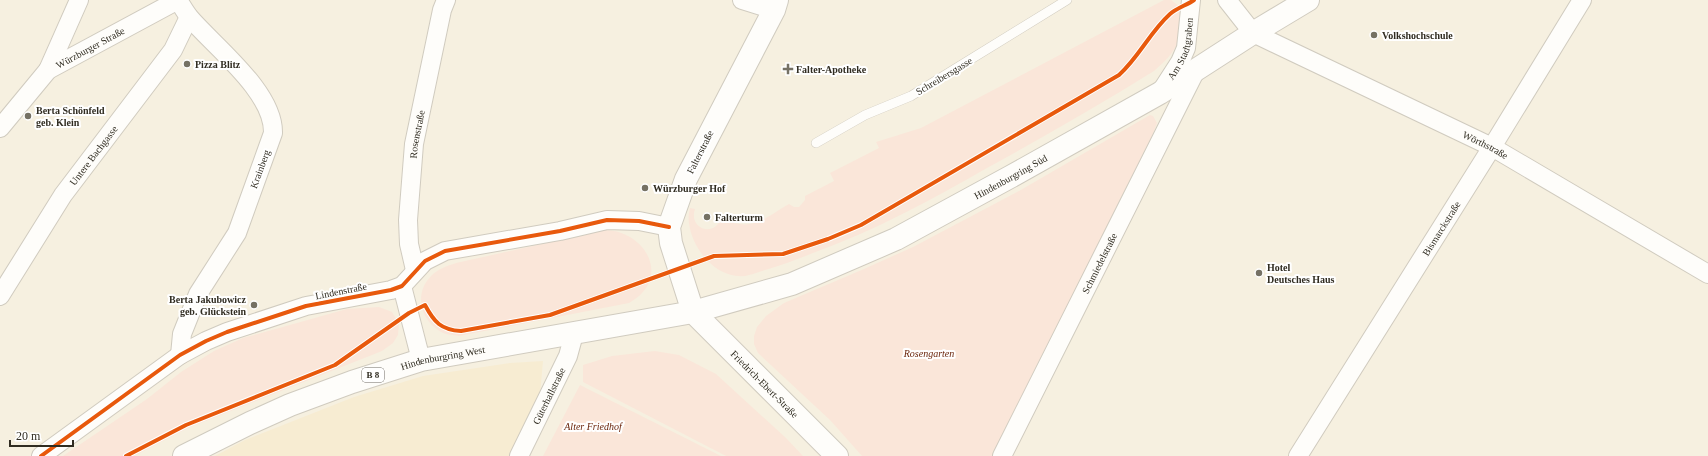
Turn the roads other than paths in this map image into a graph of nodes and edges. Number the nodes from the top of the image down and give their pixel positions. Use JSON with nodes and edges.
{"nodes":[{"id":1,"x":78,"y":0,"type":"edge"},
{"id":2,"x":178,"y":0,"type":"edge"},
{"id":3,"x":446,"y":0,"type":"edge"},
{"id":4,"x":742,"y":0,"type":"edge"},
{"id":5,"x":1067,"y":0,"type":"edge"},
{"id":6,"x":1191,"y":0,"type":"edge"},
{"id":7,"x":1227,"y":0,"type":"edge"},
{"id":8,"x":1308,"y":0,"type":"edge"},
{"id":9,"x":1582,"y":0,"type":"edge"},
{"id":10,"x":776,"y":5,"type":"edge"},
{"id":11,"x":189,"y":17,"type":"junction"},
{"id":12,"x":1253,"y":33,"type":"junction"},
{"id":13,"x":48,"y":70,"type":"junction"},
{"id":14,"x":1196,"y":70,"type":"junction"},
{"id":15,"x":1160,"y":93,"type":"junction"},
{"id":16,"x":0,"y":128,"type":"edge"},
{"id":17,"x":816,"y":143,"type":"dead end"},
{"id":18,"x":1492,"y":148,"type":"junction"},
{"id":19,"x":669,"y":227,"type":"junction"},
{"id":20,"x":415,"y":270,"type":"junction"},
{"id":21,"x":1708,"y":274,"type":"edge"},
{"id":22,"x":402,"y":286,"type":"junction"},
{"id":23,"x":0,"y":296,"type":"edge"},
{"id":24,"x":693,"y":312,"type":"junction"},
{"id":25,"x":574,"y":334,"type":"junction"},
{"id":26,"x":180,"y":355,"type":"junction"},
{"id":27,"x":421,"y":360,"type":"junction"},
{"id":28,"x":41,"y":456,"type":"edge"},
{"id":29,"x":184,"y":456,"type":"edge"},
{"id":30,"x":519,"y":456,"type":"edge"},
{"id":31,"x":837,"y":456,"type":"edge"},
{"id":32,"x":1002,"y":456,"type":"edge"},
{"id":33,"x":1298,"y":456,"type":"edge"}],
"edges":[{"from":1,"to":13,"type":"street"},
{"from":2,"to":11,"type":"street","name":"Krainberg"},
{"from":2,"to":13,"type":"street","name":"Würzburger Straße"},
{"from":3,"to":20,"type":"street","name":"Rosenstraße"},
{"from":4,"to":10,"type":"street"},
{"from":5,"to":17,"type":"lane","name":"Schreibersgasse"},
{"from":6,"to":15,"type":"street","name":"Am Stadtgraben"},
{"from":7,"to":12,"type":"street"},
{"from":8,"to":12,"type":"main road","name":"Hindenburgring Süd"},
{"from":9,"to":18,"type":"street","name":"Bismarckstraße"},
{"from":10,"to":19,"type":"main road","name":"Falterstraße"},
{"from":11,"to":23,"type":"street","name":"Untere Bachgasse"},
{"from":11,"to":26,"type":"street","name":"Krainberg"},
{"from":12,"to":14,"type":"main road","name":"Hindenburgring Süd"},
{"from":12,"to":18,"type":"street","name":"Wörthstraße"},
{"from":13,"to":16,"type":"street","name":"Würzburger Straße"},
{"from":14,"to":15,"type":"main road","name":"Hindenburgring Süd"},
{"from":14,"to":32,"type":"street","name":"Schmiedelstraße"},
{"from":15,"to":24,"type":"main road","name":"Hindenburgring Süd"},
{"from":18,"to":21,"type":"street","name":"Wörthstraße"},
{"from":18,"to":33,"type":"street","name":"Bismarckstraße"},
{"from":19,"to":20,"type":"street"},
{"from":19,"to":24,"type":"main road","name":"Falterstraße"},
{"from":20,"to":22,"type":"street"},
{"from":22,"to":26,"type":"street","name":"Lindenstraße"},
{"from":22,"to":27,"type":"street"},
{"from":24,"to":25,"type":"main road","name":"Hindenburgring West","number":"B 8"},
{"from":24,"to":31,"type":"main road","name":"Friedrich-Ebert-Straße"},
{"from":25,"to":27,"type":"main road","name":"Hindenburgring West","number":"B 8"},
{"from":25,"to":30,"type":"street","name":"Güterhallstraße"},
{"from":26,"to":28,"type":"street","name":"Lindenstraße"},
{"from":27,"to":29,"type":"main road","name":"Hindenburgring West","number":"B 8"}]}
